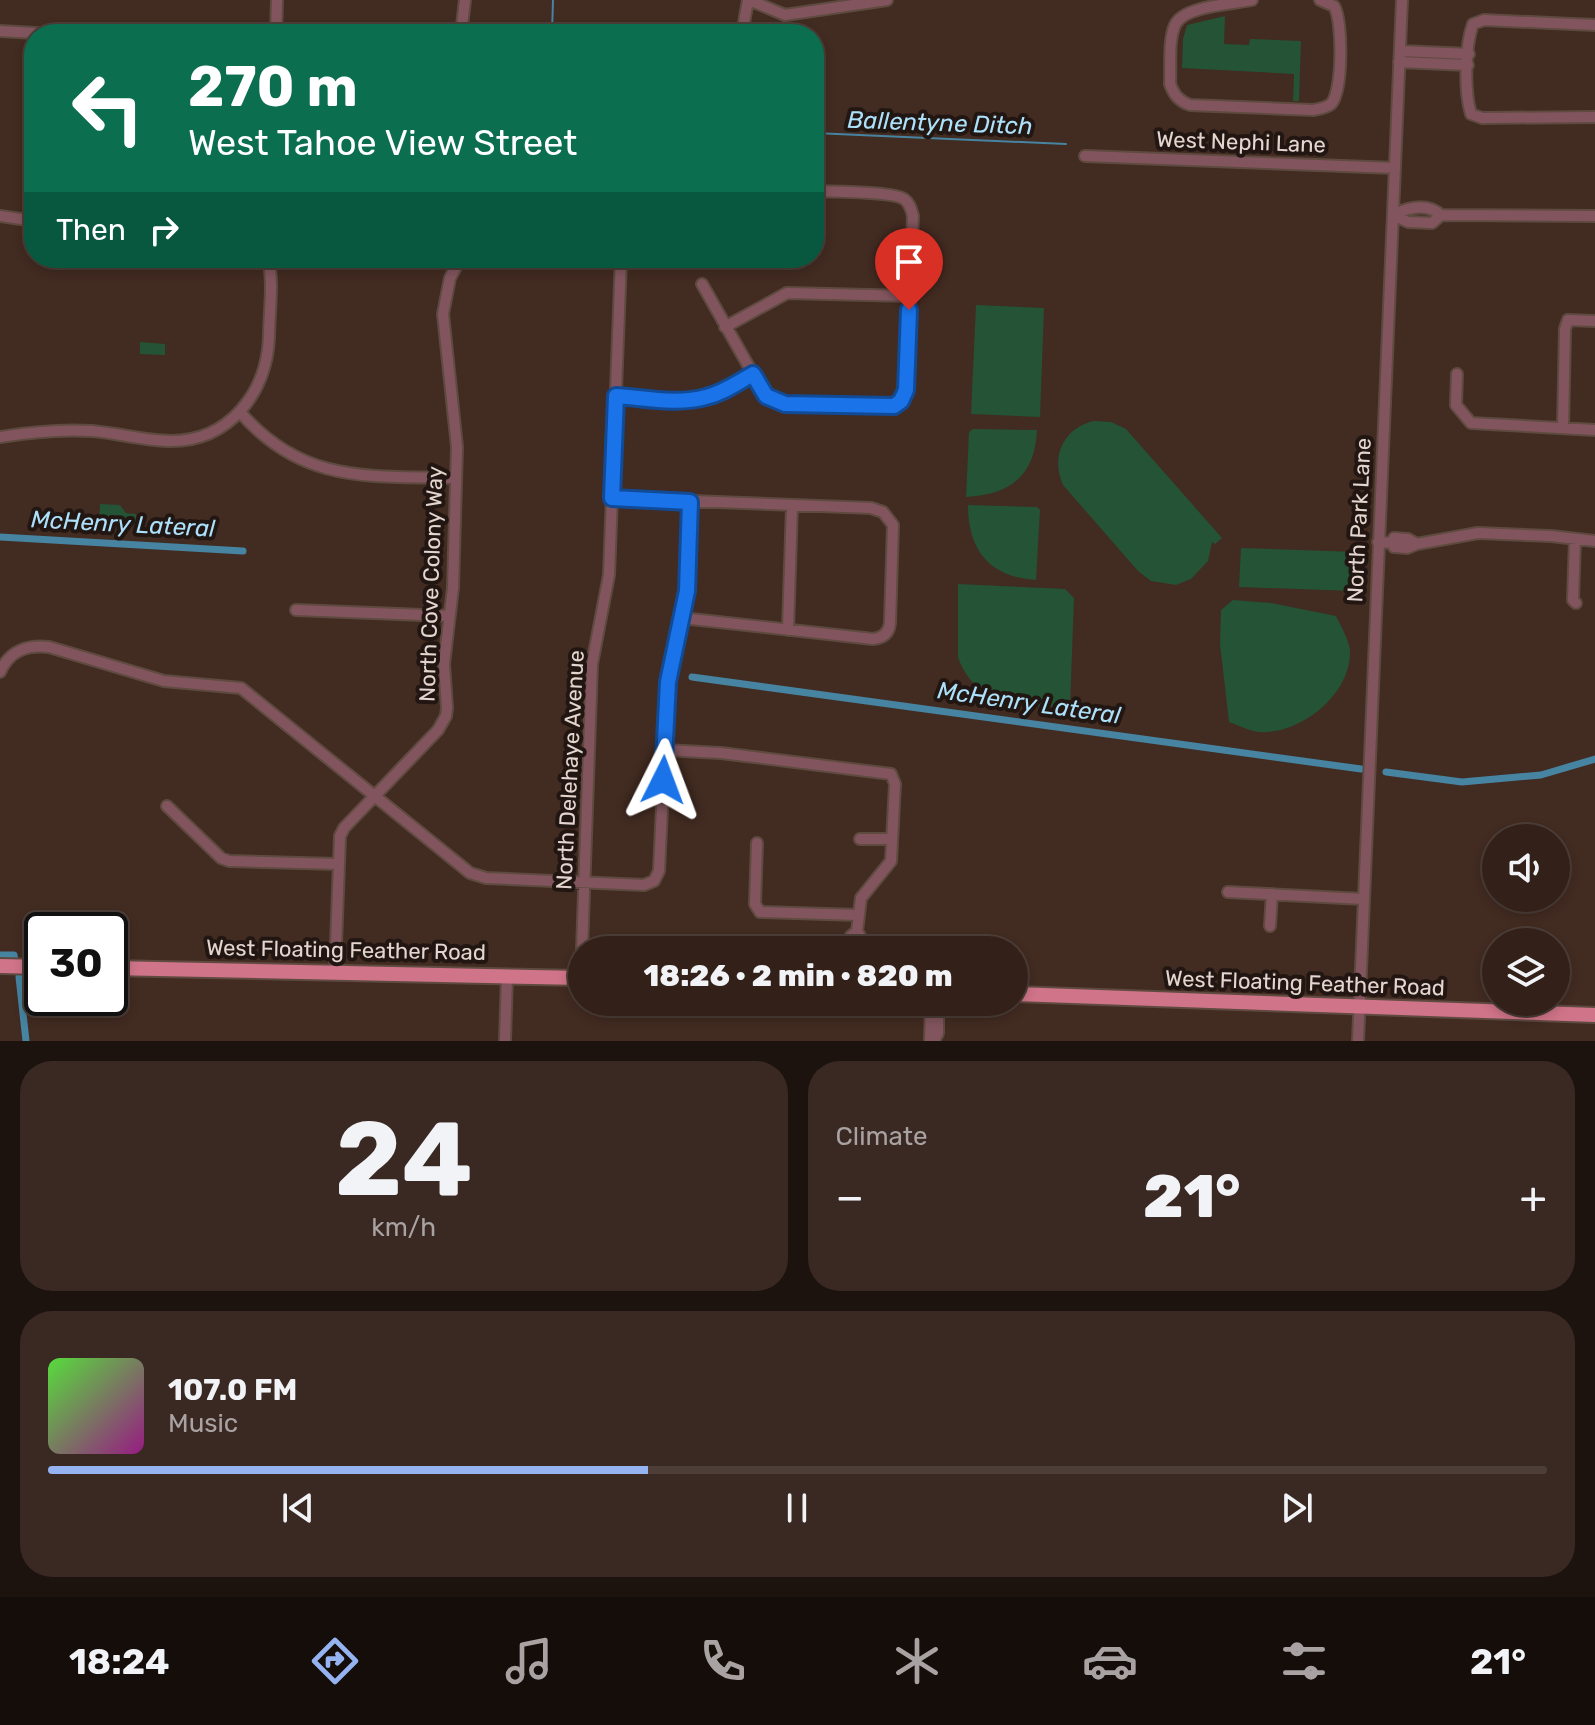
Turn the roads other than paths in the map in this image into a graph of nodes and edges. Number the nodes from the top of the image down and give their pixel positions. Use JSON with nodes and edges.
{"nodes":[{"id":1,"x":277,"y":0,"type":"edge"},
{"id":2,"x":465,"y":0,"type":"edge"},
{"id":3,"x":748,"y":0,"type":"edge"},
{"id":4,"x":887,"y":0,"type":"edge"},
{"id":5,"x":1252,"y":0,"type":"edge"},
{"id":6,"x":1320,"y":0,"type":"edge"},
{"id":7,"x":1402,"y":0,"type":"edge"},
{"id":8,"x":1215,"y":4,"type":"edge"},
{"id":9,"x":276,"y":24,"type":"edge"},
{"id":10,"x":462,"y":24,"type":"edge"},
{"id":11,"x":744,"y":24,"type":"edge"},
{"id":12,"x":1595,"y":25,"type":"edge"},
{"id":13,"x":0,"y":31,"type":"edge"},
{"id":14,"x":24,"y":32,"type":"edge"},
{"id":15,"x":1400,"y":57,"type":"junction"},
{"id":16,"x":1468,"y":60,"type":"junction"},
{"id":17,"x":1595,"y":117,"type":"edge"},
{"id":18,"x":1085,"y":156,"type":"dead end"},
{"id":19,"x":1395,"y":168,"type":"junction"},
{"id":20,"x":824,"y":192,"type":"edge"},
{"id":21,"x":1393,"y":215,"type":"junction"},
{"id":22,"x":0,"y":216,"type":"edge"},
{"id":23,"x":1595,"y":216,"type":"edge"},
{"id":24,"x":24,"y":220,"type":"edge"},
{"id":25,"x":269,"y":268,"type":"edge"},
{"id":26,"x":456,"y":268,"type":"edge"},
{"id":27,"x":621,"y":268,"type":"edge"},
{"id":28,"x":702,"y":284,"type":"dead end"},
{"id":29,"x":910,"y":296,"type":"junction"},
{"id":30,"x":1595,"y":321,"type":"edge"},
{"id":31,"x":725,"y":327,"type":"junction"},
{"id":32,"x":753,"y":374,"type":"junction"},
{"id":33,"x":1457,"y":374,"type":"dead end"},
{"id":34,"x":616,"y":396,"type":"junction"},
{"id":35,"x":240,"y":412,"type":"junction"},
{"id":36,"x":1563,"y":428,"type":"junction"},
{"id":37,"x":1595,"y":430,"type":"edge"},
{"id":38,"x":0,"y":437,"type":"edge"},
{"id":39,"x":456,"y":478,"type":"junction"},
{"id":40,"x":612,"y":498,"type":"junction"},
{"id":41,"x":690,"y":502,"type":"junction"},
{"id":42,"x":792,"y":505,"type":"junction"},
{"id":43,"x":1575,"y":539,"type":"junction"},
{"id":44,"x":1595,"y":541,"type":"edge"},
{"id":45,"x":1378,"y":542,"type":"junction"},
{"id":46,"x":1576,"y":603,"type":"dead end"},
{"id":47,"x":296,"y":610,"type":"dead end"},
{"id":48,"x":449,"y":616,"type":"junction"},
{"id":49,"x":682,"y":618,"type":"junction"},
{"id":50,"x":788,"y":630,"type":"junction"},
{"id":51,"x":0,"y":672,"type":"edge"},
{"id":52,"x":664,"y":750,"type":"junction"},
{"id":53,"x":374,"y":796,"type":"junction"},
{"id":54,"x":167,"y":806,"type":"dead end"},
{"id":55,"x":860,"y":839,"type":"dead end"},
{"id":56,"x":892,"y":839,"type":"junction"},
{"id":57,"x":757,"y":843,"type":"dead end"},
{"id":58,"x":338,"y":864,"type":"junction"},
{"id":59,"x":585,"y":883,"type":"junction"},
{"id":60,"x":1228,"y":892,"type":"dead end"},
{"id":61,"x":1272,"y":894,"type":"junction"},
{"id":62,"x":1363,"y":899,"type":"junction"},
{"id":63,"x":859,"y":915,"type":"junction"},
{"id":64,"x":1270,"y":926,"type":"dead end"},
{"id":65,"x":857,"y":931,"type":"junction"},
{"id":66,"x":583,"y":936,"type":"edge"},
{"id":67,"x":851,"y":936,"type":"edge"},
{"id":68,"x":860,"y":936,"type":"edge"},
{"id":69,"x":0,"y":966,"type":"edge"},
{"id":70,"x":24,"y":967,"type":"edge"},
{"id":71,"x":128,"y":968,"type":"edge"},
{"id":72,"x":335,"y":972,"type":"junction"},
{"id":73,"x":507,"y":975,"type":"junction"},
{"id":74,"x":568,"y":977,"type":"edge"},
{"id":75,"x":1028,"y":994,"type":"edge"},
{"id":76,"x":1359,"y":1006,"type":"junction"},
{"id":77,"x":1595,"y":1015,"type":"edge"},
{"id":78,"x":931,"y":1016,"type":"edge"},
{"id":79,"x":938,"y":1016,"type":"edge"},
{"id":80,"x":505,"y":1041,"type":"edge"},
{"id":81,"x":932,"y":1041,"type":"edge"},
{"id":82,"x":1358,"y":1041,"type":"edge"}],
"edges":[{"from":1,"to":9,"type":"street"},
{"from":2,"to":10,"type":"street"},
{"from":3,"to":4,"type":"street"},
{"from":3,"to":11,"type":"street"},
{"from":5,"to":8,"type":"street"},
{"from":6,"to":8,"type":"street"},
{"from":7,"to":15,"type":"street","name":"North Park Lane"},
{"from":12,"to":16,"type":"street"},
{"from":13,"to":14,"type":"street"},
{"from":15,"to":16,"type":"street"},
{"from":15,"to":19,"type":"street","name":"North Park Lane"},
{"from":16,"to":17,"type":"street"},
{"from":18,"to":19,"type":"street","name":"West Nephi Lane"},
{"from":19,"to":21,"type":"street","name":"North Park Lane"},
{"from":20,"to":29,"type":"street"},
{"from":21,"to":23,"type":"street"},
{"from":21,"to":45,"type":"street","name":"North Park Lane"},
{"from":22,"to":24,"type":"street"},
{"from":25,"to":35,"type":"street"},
{"from":26,"to":39,"type":"street","name":"North Cove Colony Way"},
{"from":27,"to":34,"type":"street","name":"North Delehaye Avenue"},
{"from":28,"to":31,"type":"street"},
{"from":29,"to":31,"type":"street"},
{"from":29,"to":32,"type":"street"},
{"from":30,"to":36,"type":"street"},
{"from":31,"to":32,"type":"street"},
{"from":32,"to":34,"type":"street"},
{"from":33,"to":36,"type":"street"},
{"from":34,"to":40,"type":"street","name":"North Delehaye Avenue"},
{"from":35,"to":38,"type":"street"},
{"from":35,"to":39,"type":"street"},
{"from":36,"to":37,"type":"street"},
{"from":39,"to":48,"type":"street","name":"North Cove Colony Way"},
{"from":40,"to":41,"type":"street"},
{"from":40,"to":59,"type":"street","name":"North Delehaye Avenue"},
{"from":41,"to":42,"type":"street"},
{"from":41,"to":49,"type":"street"},
{"from":42,"to":50,"type":"street"},
{"from":42,"to":50,"type":"street"},
{"from":43,"to":44,"type":"street"},
{"from":43,"to":45,"type":"street"},
{"from":43,"to":46,"type":"street"},
{"from":45,"to":62,"type":"street","name":"North Park Lane"},
{"from":47,"to":48,"type":"street"},
{"from":48,"to":53,"type":"street","name":"North Cove Colony Way"},
{"from":49,"to":50,"type":"street"},
{"from":49,"to":52,"type":"street"},
{"from":51,"to":53,"type":"street"},
{"from":52,"to":56,"type":"street"},
{"from":52,"to":59,"type":"street"},
{"from":53,"to":58,"type":"street","name":"North Cove Colony Way"},
{"from":53,"to":59,"type":"street"},
{"from":54,"to":58,"type":"street"},
{"from":55,"to":56,"type":"street"},
{"from":56,"to":63,"type":"street"},
{"from":57,"to":63,"type":"street"},
{"from":58,"to":72,"type":"street","name":"North Cove Colony Way"},
{"from":59,"to":66,"type":"street","name":"North Delehaye Avenue"},
{"from":60,"to":61,"type":"street"},
{"from":61,"to":62,"type":"street"},
{"from":61,"to":64,"type":"street"},
{"from":62,"to":76,"type":"street","name":"North Park Lane"},
{"from":63,"to":65,"type":"street"},
{"from":65,"to":67,"type":"street"},
{"from":65,"to":68,"type":"street"},
{"from":69,"to":70,"type":"main road"},
{"from":71,"to":72,"type":"main road","name":"West Floating Feather Road"},
{"from":72,"to":73,"type":"main road","name":"West Floating Feather Road"},
{"from":73,"to":74,"type":"main road","name":"West Floating Feather Road"},
{"from":73,"to":80,"type":"street"},
{"from":75,"to":76,"type":"main road","name":"West Floating Feather Road"},
{"from":76,"to":77,"type":"main road","name":"West Floating Feather Road"},
{"from":76,"to":82,"type":"street","name":"North Park Lane"},
{"from":78,"to":81,"type":"street"},
{"from":79,"to":81,"type":"street"}]}
